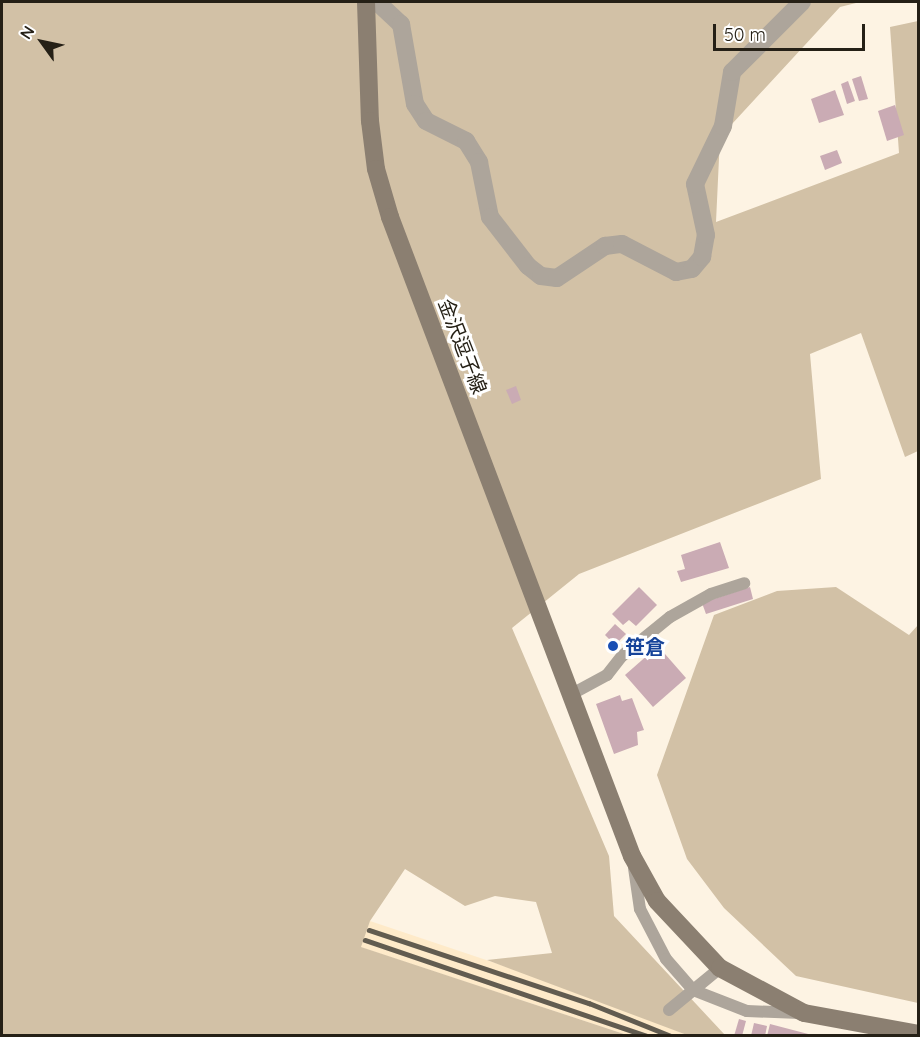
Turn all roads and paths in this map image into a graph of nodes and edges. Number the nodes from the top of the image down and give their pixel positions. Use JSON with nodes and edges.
{"nodes":[{"id":1,"x":366,"y":2,"type":"edge"},
{"id":2,"x":377,"y":2,"type":"edge"},
{"id":3,"x":802,"y":2,"type":"edge"},
{"id":4,"x":744,"y":583,"type":"dead end"},
{"id":5,"x":570,"y":695,"type":"junction"},
{"id":6,"x":632,"y":856,"type":"junction"},
{"id":7,"x":720,"y":968,"type":"junction"},
{"id":8,"x":693,"y":990,"type":"junction"},
{"id":9,"x":669,"y":1010,"type":"dead end"},
{"id":10,"x":804,"y":1013,"type":"junction"},
{"id":11,"x":918,"y":1034,"type":"edge"}],
"edges":[{"from":1,"to":5,"type":"main road","name":"金沢逗子線"},
{"from":2,"to":3,"type":"street"},
{"from":4,"to":5,"type":"lane"},
{"from":5,"to":6,"type":"main road","name":"金沢逗子線"},
{"from":6,"to":7,"type":"main road"},
{"from":6,"to":8,"type":"lane"},
{"from":7,"to":8,"type":"lane"},
{"from":7,"to":10,"type":"main road"},
{"from":8,"to":9,"type":"lane"},
{"from":8,"to":10,"type":"lane"},
{"from":10,"to":11,"type":"main road"}]}
